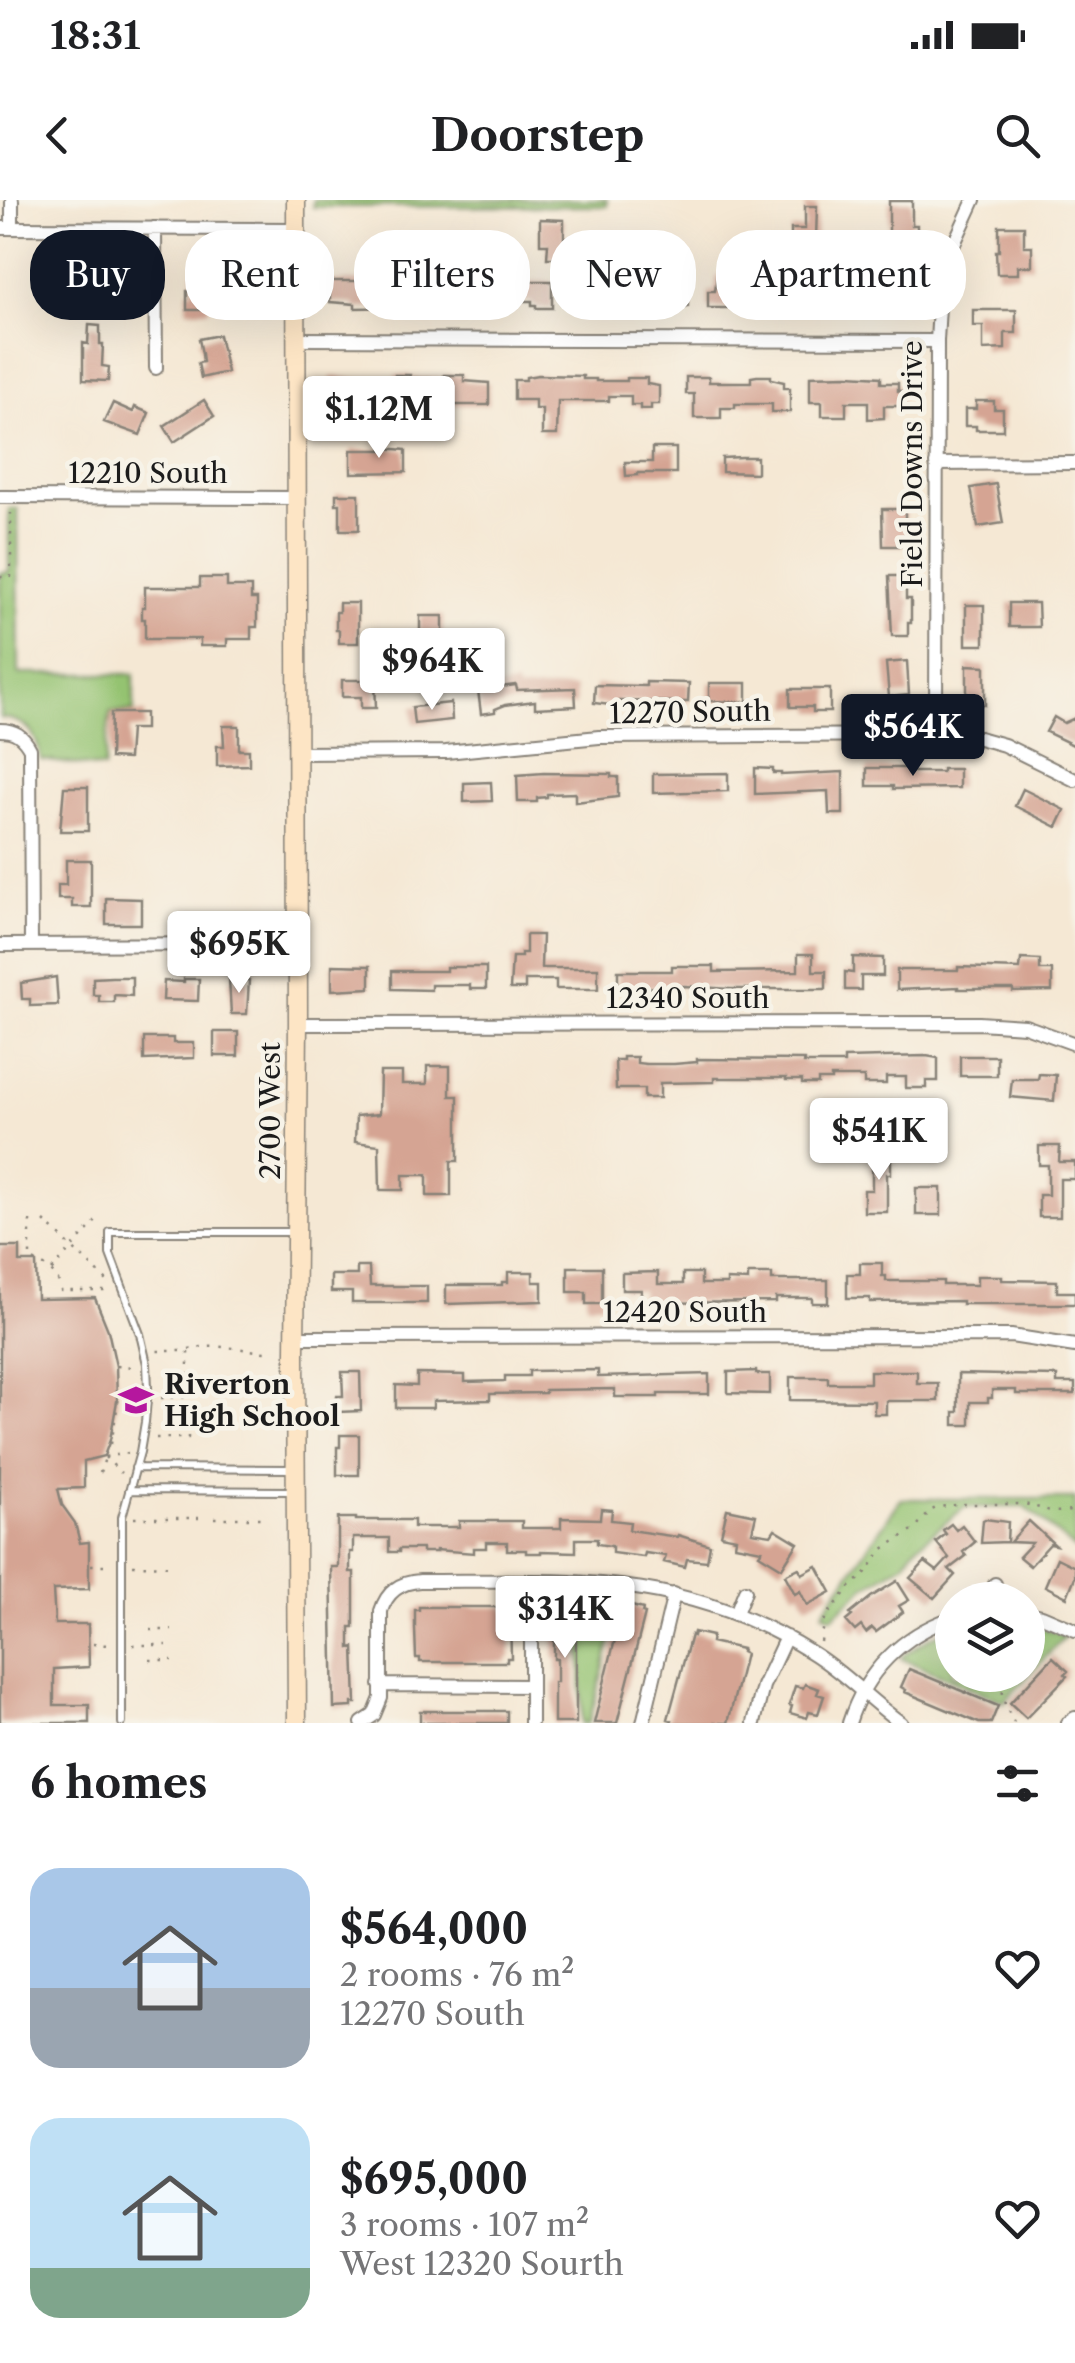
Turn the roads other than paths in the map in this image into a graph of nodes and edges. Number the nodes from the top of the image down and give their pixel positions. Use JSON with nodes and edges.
{"nodes":[{"id":1,"x":12,"y":200,"type":"edge"},
{"id":2,"x":296,"y":200,"type":"edge"},
{"id":3,"x":974,"y":200,"type":"edge"},
{"id":4,"x":6,"y":228,"type":"edge"},
{"id":5,"x":156,"y":228,"type":"junction"},
{"id":6,"x":296,"y":229,"type":"junction"},
{"id":7,"x":296,"y":339,"type":"junction"},
{"id":8,"x":937,"y":342,"type":"junction"},
{"id":9,"x":156,"y":368,"type":"dead end"},
{"id":10,"x":1075,"y":463,"type":"edge"},
{"id":11,"x":936,"y":464,"type":"junction"},
{"id":12,"x":0,"y":497,"type":"edge"},
{"id":13,"x":296,"y":498,"type":"junction"},
{"id":14,"x":0,"y":730,"type":"edge"},
{"id":15,"x":936,"y":735,"type":"junction"},
{"id":16,"x":297,"y":753,"type":"junction"},
{"id":17,"x":1075,"y":780,"type":"edge"},
{"id":18,"x":297,"y":944,"type":"junction"},
{"id":19,"x":0,"y":945,"type":"edge"},
{"id":20,"x":30,"y":945,"type":"junction"},
{"id":21,"x":298,"y":1024,"type":"junction"},
{"id":22,"x":1075,"y":1044,"type":"edge"},
{"id":23,"x":296,"y":1232,"type":"junction"},
{"id":24,"x":295,"y":1337,"type":"junction"},
{"id":25,"x":1075,"y":1346,"type":"edge"},
{"id":26,"x":135,"y":1468,"type":"junction"},
{"id":27,"x":296,"y":1469,"type":"junction"},
{"id":28,"x":129,"y":1490,"type":"junction"},
{"id":29,"x":296,"y":1490,"type":"junction"},
{"id":30,"x":531,"y":1581,"type":"junction"},
{"id":31,"x":745,"y":1591,"type":"dead end"},
{"id":32,"x":674,"y":1594,"type":"junction"},
{"id":33,"x":736,"y":1613,"type":"junction"},
{"id":34,"x":1045,"y":1617,"type":"edge"},
{"id":35,"x":935,"y":1624,"type":"edge"},
{"id":36,"x":1075,"y":1630,"type":"edge"},
{"id":37,"x":786,"y":1637,"type":"junction"},
{"id":38,"x":380,"y":1685,"type":"junction"},
{"id":39,"x":531,"y":1686,"type":"junction"},
{"id":40,"x":863,"y":1690,"type":"junction"},
{"id":41,"x":1075,"y":1718,"type":"edge"},
{"id":42,"x":366,"y":1722,"type":"edge"},
{"id":43,"x":122,"y":1723,"type":"edge"},
{"id":44,"x":297,"y":1723,"type":"edge"},
{"id":45,"x":531,"y":1723,"type":"edge"},
{"id":46,"x":643,"y":1723,"type":"edge"},
{"id":47,"x":754,"y":1723,"type":"edge"},
{"id":48,"x":849,"y":1723,"type":"edge"},
{"id":49,"x":901,"y":1723,"type":"edge"},
{"id":50,"x":1068,"y":1723,"type":"edge"}],
"edges":[{"from":1,"to":4,"type":"street"},
{"from":2,"to":6,"type":"main road","name":"2700 West"},
{"from":3,"to":8,"type":"street","name":"Field Downs Drive"},
{"from":4,"to":5,"type":"street"},
{"from":5,"to":6,"type":"street"},
{"from":5,"to":9,"type":"street"},
{"from":6,"to":7,"type":"main road","name":"2700 West"},
{"from":7,"to":8,"type":"street"},
{"from":7,"to":13,"type":"main road","name":"2700 West"},
{"from":8,"to":11,"type":"street","name":"Field Downs Drive"},
{"from":10,"to":11,"type":"street"},
{"from":11,"to":15,"type":"street","name":"Field Downs Drive"},
{"from":12,"to":13,"type":"street","name":"12210 South"},
{"from":13,"to":16,"type":"main road","name":"2700 West"},
{"from":14,"to":20,"type":"street"},
{"from":15,"to":16,"type":"street","name":"12270 South"},
{"from":15,"to":17,"type":"street","name":"12270 South"},
{"from":16,"to":18,"type":"main road","name":"2700 West"},
{"from":18,"to":20,"type":"street"},
{"from":18,"to":21,"type":"main road","name":"2700 West"},
{"from":19,"to":20,"type":"street"},
{"from":21,"to":22,"type":"street","name":"12340 South"},
{"from":21,"to":23,"type":"main road","name":"2700 West"},
{"from":23,"to":24,"type":"main road","name":"2700 West"},
{"from":23,"to":26,"type":"lane"},
{"from":24,"to":25,"type":"street","name":"12420 South"},
{"from":24,"to":27,"type":"main road","name":"2700 West"},
{"from":26,"to":27,"type":"lane"},
{"from":26,"to":28,"type":"lane"},
{"from":27,"to":29,"type":"main road","name":"2700 West"},
{"from":28,"to":29,"type":"lane"},
{"from":28,"to":43,"type":"lane"},
{"from":29,"to":44,"type":"main road","name":"2700 West"},
{"from":30,"to":32,"type":"street"},
{"from":30,"to":38,"type":"street"},
{"from":30,"to":39,"type":"street"},
{"from":31,"to":33,"type":"street"},
{"from":32,"to":33,"type":"street"},
{"from":32,"to":46,"type":"street"},
{"from":33,"to":37,"type":"street"},
{"from":34,"to":36,"type":"street"},
{"from":35,"to":40,"type":"street"},
{"from":37,"to":40,"type":"street"},
{"from":37,"to":47,"type":"street"},
{"from":38,"to":39,"type":"street"},
{"from":38,"to":42,"type":"street"},
{"from":39,"to":45,"type":"street"},
{"from":40,"to":48,"type":"street"},
{"from":40,"to":49,"type":"street"},
{"from":41,"to":50,"type":"street"}]}
